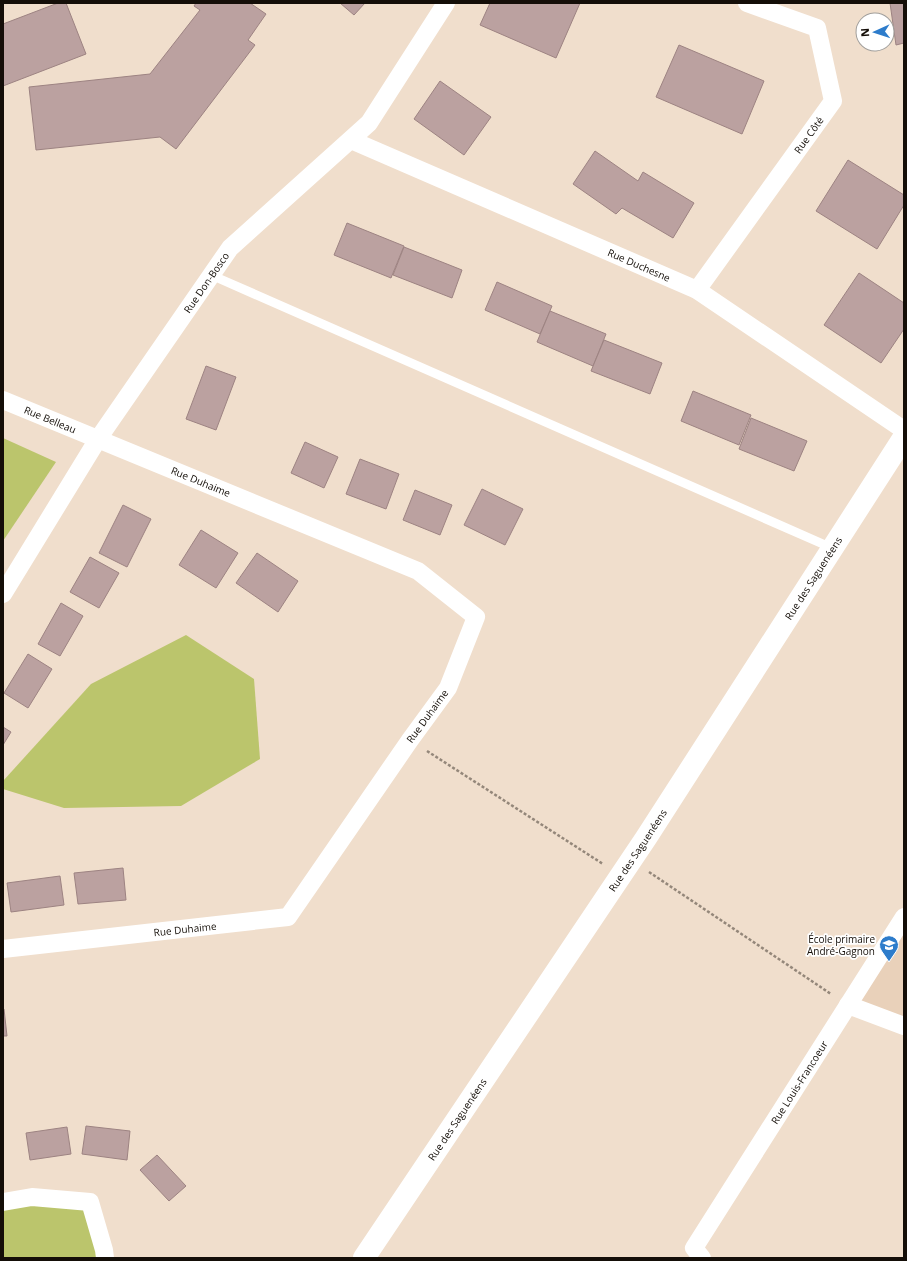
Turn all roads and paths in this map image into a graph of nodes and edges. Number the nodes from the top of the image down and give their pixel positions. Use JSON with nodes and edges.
{"nodes":[{"id":1,"x":446,"y":3,"type":"edge"},
{"id":2,"x":747,"y":3,"type":"edge"},
{"id":3,"x":351,"y":140,"type":"junction"},
{"id":4,"x":211,"y":275,"type":"junction"},
{"id":5,"x":697,"y":290,"type":"junction"},
{"id":6,"x":3,"y":400,"type":"edge"},
{"id":7,"x":904,"y":430,"type":"edge"},
{"id":8,"x":904,"y":437,"type":"edge"},
{"id":9,"x":98,"y":440,"type":"junction"},
{"id":10,"x":832,"y":548,"type":"junction"},
{"id":11,"x":3,"y":594,"type":"edge"},
{"id":12,"x":410,"y":740,"type":"junction"},
{"id":13,"x":626,"y":868,"type":"junction"},
{"id":14,"x":904,"y":918,"type":"edge"},
{"id":15,"x":3,"y":949,"type":"edge"},
{"id":16,"x":848,"y":1005,"type":"junction"},
{"id":17,"x":904,"y":1026,"type":"edge"},
{"id":18,"x":3,"y":1202,"type":"edge"},
{"id":19,"x":698,"y":1253,"type":"edge"},
{"id":20,"x":105,"y":1258,"type":"edge"},
{"id":21,"x":364,"y":1258,"type":"edge"}],
"edges":[{"from":1,"to":3,"type":"street","name":"Rue Don-Bosco"},
{"from":2,"to":5,"type":"street","name":"Rue Côté"},
{"from":3,"to":4,"type":"street","name":"Rue Don-Bosco"},
{"from":3,"to":5,"type":"street","name":"Rue Duchesne"},
{"from":4,"to":9,"type":"street","name":"Rue Don-Bosco"},
{"from":4,"to":10,"type":"lane"},
{"from":5,"to":7,"type":"street","name":"Rue Duchesne"},
{"from":6,"to":9,"type":"street","name":"Rue Belleau"},
{"from":8,"to":10,"type":"street","name":"Rue des Saguenéens"},
{"from":9,"to":11,"type":"street","name":"Rue Don-Bosco"},
{"from":9,"to":12,"type":"street","name":"Rue Duhaime"},
{"from":10,"to":13,"type":"street","name":"Rue des Saguenéens"},
{"from":12,"to":13,"type":"path"},
{"from":12,"to":15,"type":"street","name":"Rue Duhaime"},
{"from":13,"to":16,"type":"path"},
{"from":13,"to":21,"type":"street","name":"Rue des Saguenéens"},
{"from":14,"to":16,"type":"street","name":"Rue Louis-Francoeur"},
{"from":16,"to":17,"type":"street"},
{"from":16,"to":19,"type":"street","name":"Rue Louis-Francoeur"},
{"from":18,"to":20,"type":"street"}]}
